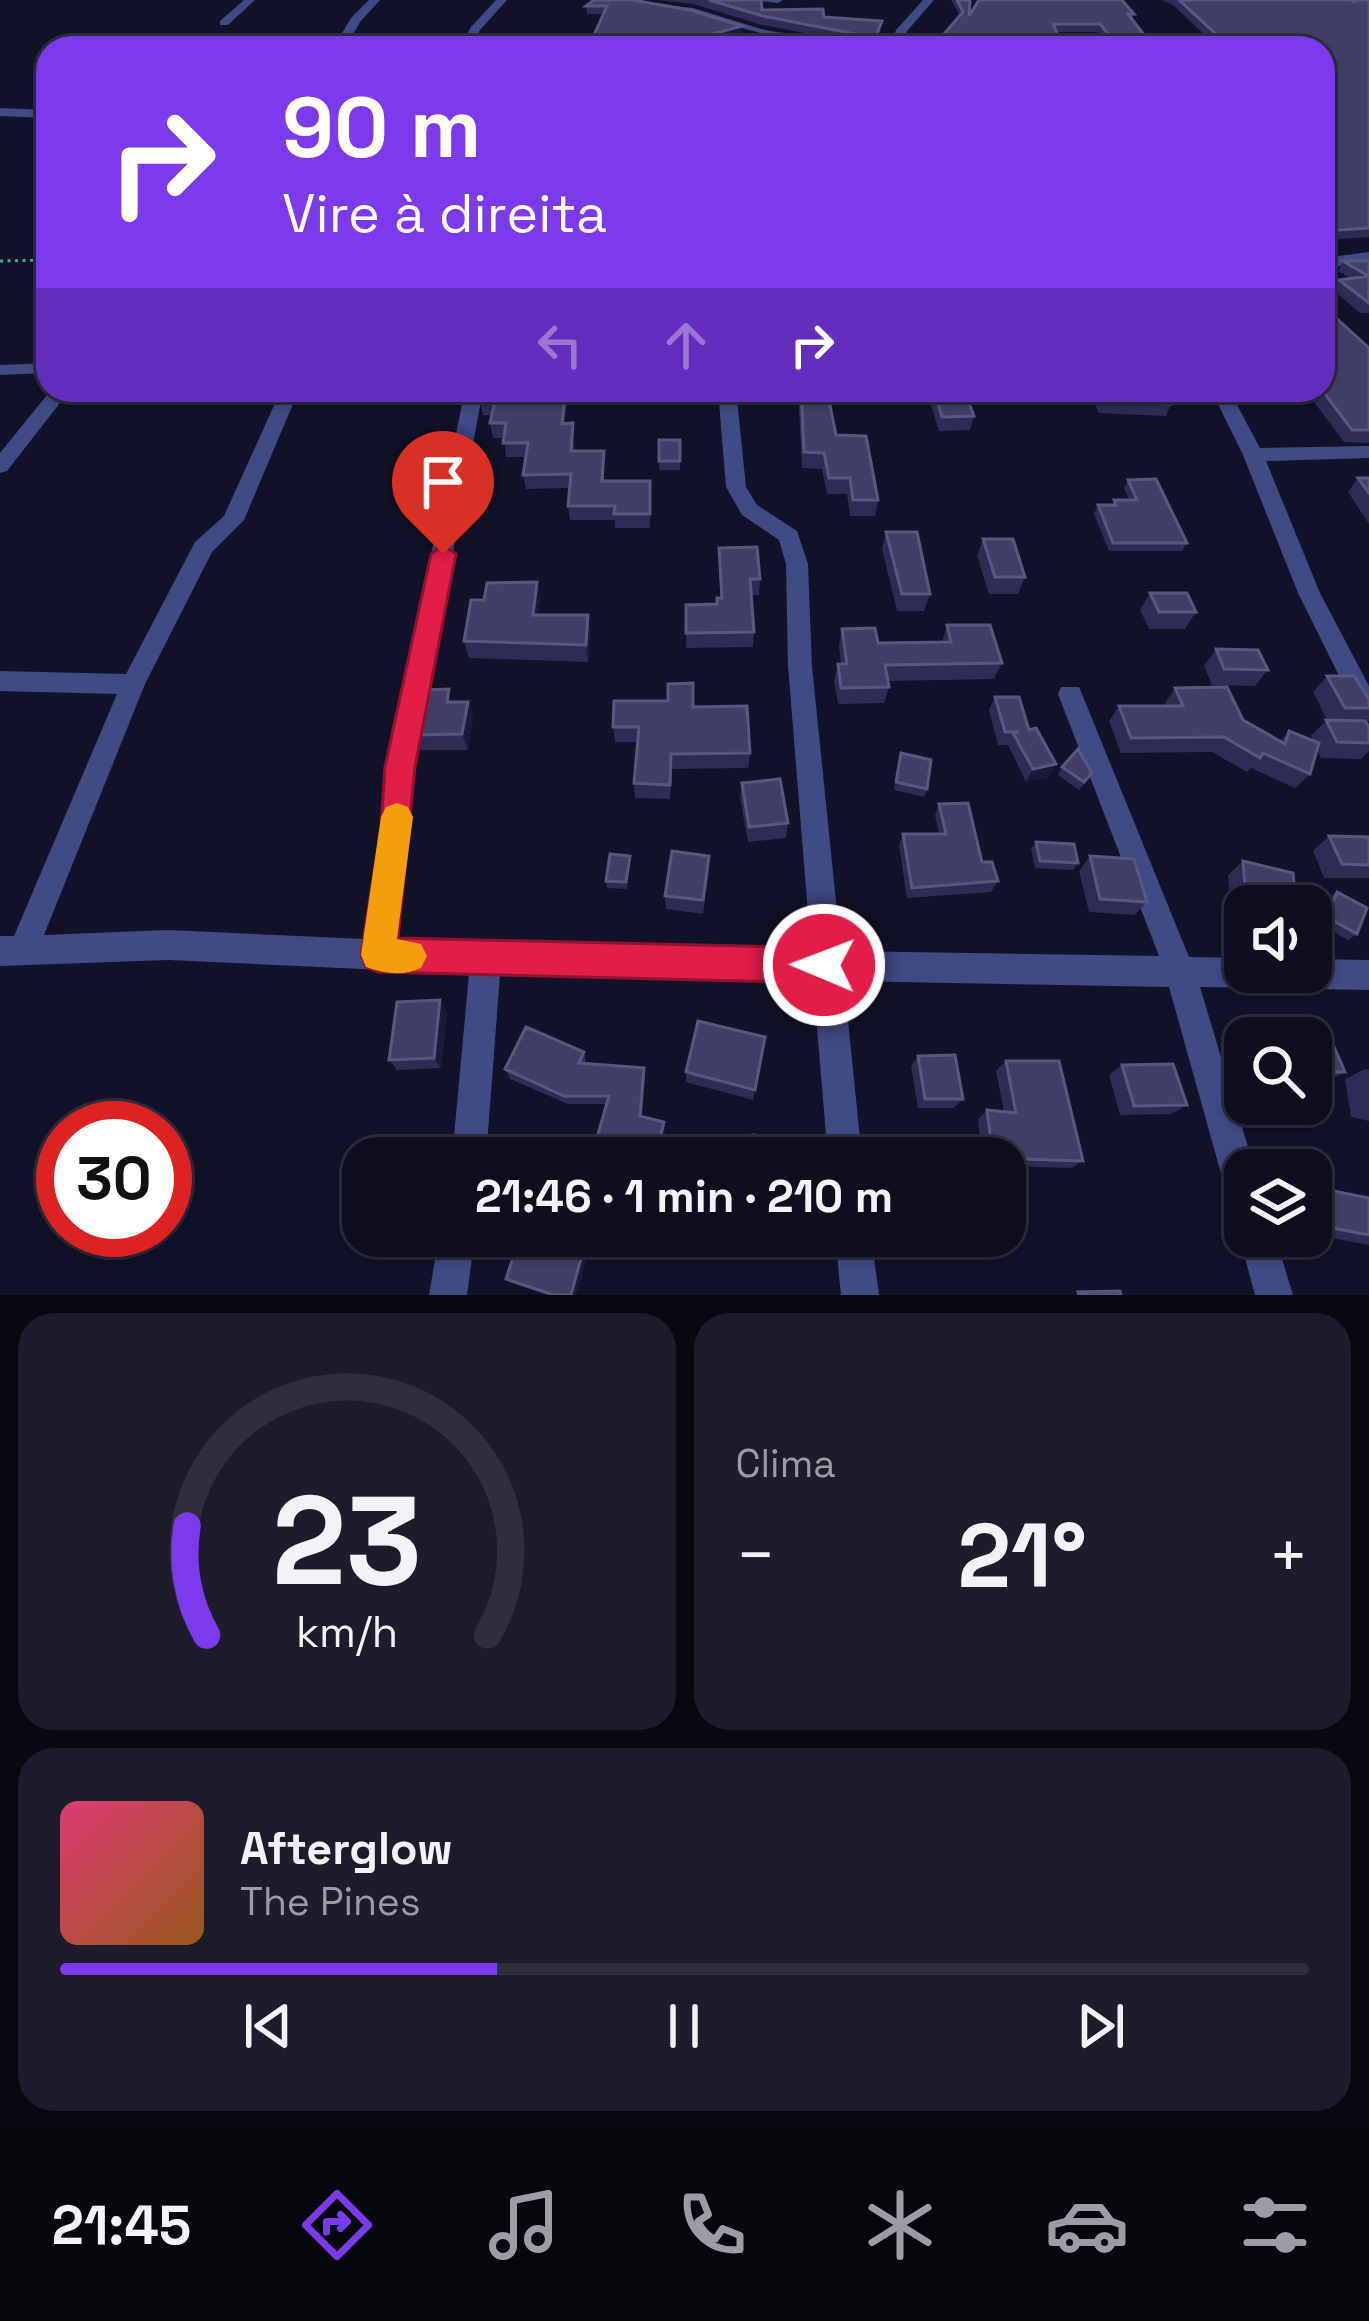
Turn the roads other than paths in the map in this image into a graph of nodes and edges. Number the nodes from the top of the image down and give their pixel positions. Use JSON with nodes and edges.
{"nodes":[{"id":1,"x":250,"y":0,"type":"edge"},
{"id":2,"x":375,"y":0,"type":"edge"},
{"id":3,"x":502,"y":0,"type":"edge"},
{"id":4,"x":617,"y":0,"type":"edge"},
{"id":5,"x":757,"y":0,"type":"edge"},
{"id":6,"x":778,"y":0,"type":"edge"},
{"id":7,"x":926,"y":1,"type":"edge"},
{"id":8,"x":651,"y":2,"type":"edge"},
{"id":9,"x":224,"y":23,"type":"dead end"},
{"id":10,"x":775,"y":35,"type":"junction"},
{"id":11,"x":346,"y":36,"type":"edge"},
{"id":12,"x":471,"y":36,"type":"edge"},
{"id":13,"x":769,"y":36,"type":"edge"},
{"id":14,"x":781,"y":36,"type":"edge"},
{"id":15,"x":900,"y":36,"type":"edge"},
{"id":16,"x":0,"y":112,"type":"edge"},
{"id":17,"x":36,"y":114,"type":"edge"},
{"id":18,"x":1369,"y":257,"type":"edge"},
{"id":19,"x":1335,"y":261,"type":"edge"},
{"id":20,"x":36,"y":368,"type":"edge"},
{"id":21,"x":0,"y":370,"type":"edge"},
{"id":22,"x":51,"y":402,"type":"edge"},
{"id":23,"x":285,"y":402,"type":"edge"},
{"id":24,"x":472,"y":402,"type":"edge"},
{"id":25,"x":728,"y":402,"type":"edge"},
{"id":26,"x":1226,"y":402,"type":"edge"},
{"id":27,"x":1369,"y":452,"type":"edge"},
{"id":28,"x":1253,"y":455,"type":"junction"},
{"id":29,"x":0,"y":466,"type":"edge"},
{"id":30,"x":0,"y":681,"type":"edge"},
{"id":31,"x":133,"y":684,"type":"junction"},
{"id":32,"x":1070,"y":694,"type":"dead end"},
{"id":33,"x":1369,"y":711,"type":"edge"},
{"id":34,"x":12,"y":950,"type":"edge"},
{"id":35,"x":378,"y":955,"type":"junction"},
{"id":36,"x":486,"y":960,"type":"junction"},
{"id":37,"x":824,"y":965,"type":"junction"},
{"id":38,"x":1180,"y":972,"type":"junction"},
{"id":39,"x":1369,"y":975,"type":"edge"},
{"id":40,"x":471,"y":1137,"type":"edge"},
{"id":41,"x":843,"y":1137,"type":"edge"},
{"id":42,"x":1232,"y":1149,"type":"edge"},
{"id":43,"x":454,"y":1257,"type":"edge"},
{"id":44,"x":855,"y":1257,"type":"edge"},
{"id":45,"x":1263,"y":1257,"type":"edge"},
{"id":46,"x":448,"y":1295,"type":"edge"},
{"id":47,"x":860,"y":1295,"type":"edge"},
{"id":48,"x":1274,"y":1295,"type":"edge"}],
"edges":[{"from":1,"to":9,"type":"street"},
{"from":2,"to":11,"type":"street"},
{"from":3,"to":12,"type":"street"},
{"from":4,"to":8,"type":"street"},
{"from":5,"to":6,"type":"street"},
{"from":7,"to":15,"type":"street"},
{"from":8,"to":10,"type":"street"},
{"from":10,"to":13,"type":"street"},
{"from":10,"to":14,"type":"street"},
{"from":16,"to":17,"type":"street"},
{"from":18,"to":19,"type":"street"},
{"from":20,"to":21,"type":"street"},
{"from":22,"to":29,"type":"street"},
{"from":23,"to":31,"type":"street"},
{"from":24,"to":35,"type":"street"},
{"from":25,"to":37,"type":"street"},
{"from":26,"to":28,"type":"street"},
{"from":27,"to":28,"type":"street"},
{"from":28,"to":33,"type":"street"},
{"from":30,"to":31,"type":"street"},
{"from":31,"to":34,"type":"street"},
{"from":32,"to":38,"type":"street"},
{"from":34,"to":35,"type":"street"},
{"from":35,"to":36,"type":"street"},
{"from":36,"to":37,"type":"street"},
{"from":36,"to":40,"type":"street"},
{"from":37,"to":38,"type":"street"},
{"from":37,"to":41,"type":"street"},
{"from":38,"to":39,"type":"street"},
{"from":38,"to":42,"type":"street"},
{"from":43,"to":46,"type":"street"},
{"from":44,"to":47,"type":"street"},
{"from":45,"to":48,"type":"street"}]}
